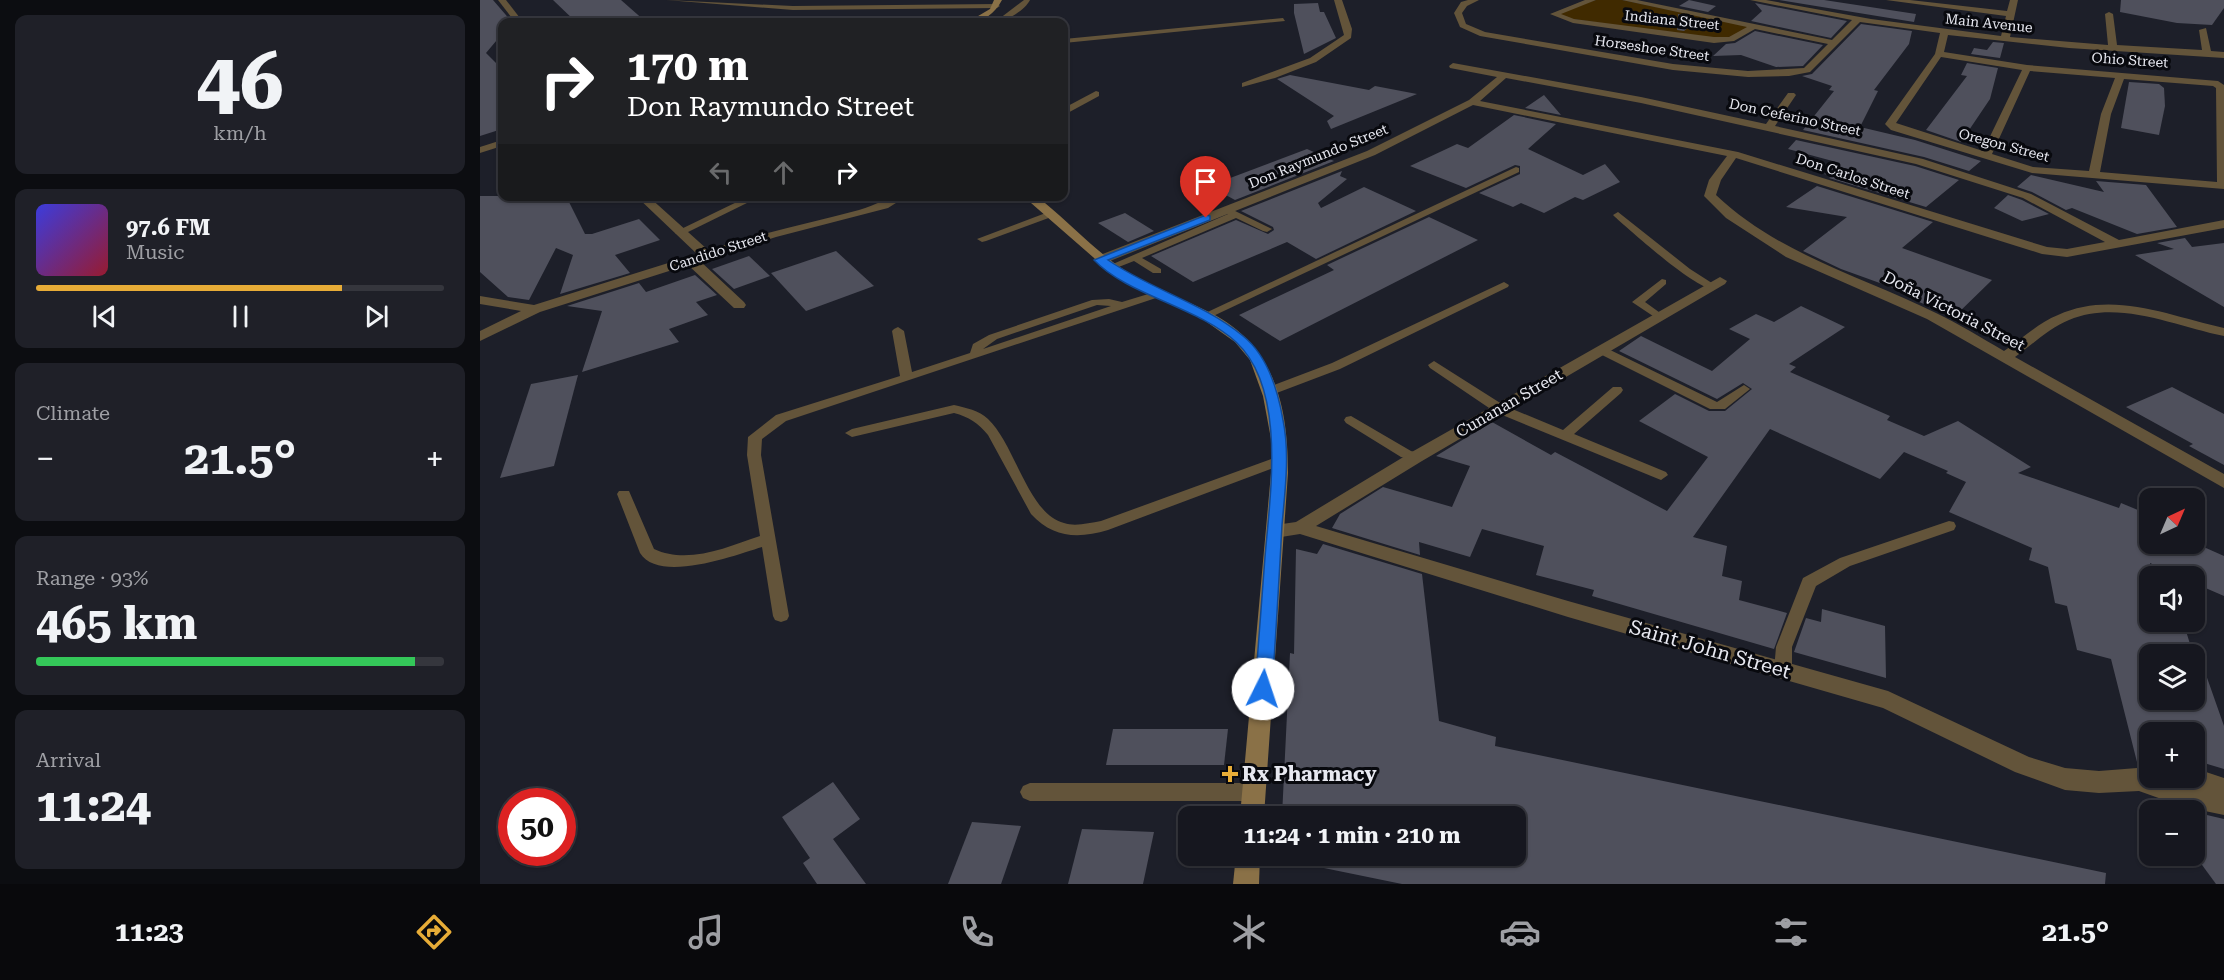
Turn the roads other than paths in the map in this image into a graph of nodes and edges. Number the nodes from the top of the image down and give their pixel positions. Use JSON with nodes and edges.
{"nodes":[{"id":1,"x":502,"y":0,"type":"edge"},
{"id":2,"x":669,"y":0,"type":"edge"},
{"id":3,"x":1027,"y":0,"type":"edge"},
{"id":4,"x":1338,"y":0,"type":"edge"},
{"id":5,"x":1475,"y":0,"type":"edge"},
{"id":6,"x":1592,"y":0,"type":"edge"},
{"id":7,"x":1626,"y":0,"type":"edge"},
{"id":8,"x":1754,"y":0,"type":"edge"},
{"id":9,"x":1890,"y":0,"type":"edge"},
{"id":10,"x":2014,"y":0,"type":"edge"},
{"id":11,"x":997,"y":3,"type":"edge"},
{"id":12,"x":2009,"y":14,"type":"junction"},
{"id":13,"x":2109,"y":14,"type":"dead end"},
{"id":14,"x":516,"y":18,"type":"edge"},
{"id":15,"x":979,"y":18,"type":"edge"},
{"id":16,"x":1004,"y":18,"type":"edge"},
{"id":17,"x":1283,"y":20,"type":"dead end"},
{"id":18,"x":1857,"y":20,"type":"junction"},
{"id":19,"x":1755,"y":26,"type":"junction"},
{"id":20,"x":2203,"y":30,"type":"dead end"},
{"id":21,"x":1945,"y":31,"type":"junction"},
{"id":22,"x":2005,"y":38,"type":"junction"},
{"id":23,"x":1068,"y":41,"type":"edge"},
{"id":24,"x":1835,"y":43,"type":"junction"},
{"id":25,"x":2113,"y":48,"type":"junction"},
{"id":26,"x":2207,"y":53,"type":"junction"},
{"id":27,"x":1939,"y":54,"type":"junction"},
{"id":28,"x":2224,"y":55,"type":"edge"},
{"id":29,"x":1453,"y":66,"type":"dead end"},
{"id":30,"x":2027,"y":68,"type":"junction"},
{"id":31,"x":1504,"y":75,"type":"junction"},
{"id":32,"x":2121,"y":75,"type":"junction"},
{"id":33,"x":1245,"y":85,"type":"dead end"},
{"id":34,"x":1096,"y":94,"type":"dead end"},
{"id":35,"x":1791,"y":95,"type":"dead end"},
{"id":36,"x":1472,"y":102,"type":"junction"},
{"id":37,"x":1068,"y":110,"type":"edge"},
{"id":38,"x":1769,"y":127,"type":"junction"},
{"id":39,"x":498,"y":144,"type":"edge"},
{"id":40,"x":480,"y":150,"type":"edge"},
{"id":41,"x":1734,"y":154,"type":"junction"},
{"id":42,"x":1986,"y":156,"type":"junction"},
{"id":43,"x":1516,"y":170,"type":"dead end"},
{"id":44,"x":2094,"y":174,"type":"junction"},
{"id":45,"x":2223,"y":186,"type":"edge"},
{"id":46,"x":646,"y":201,"type":"edge"},
{"id":47,"x":746,"y":201,"type":"dead end"},
{"id":48,"x":893,"y":201,"type":"edge"},
{"id":49,"x":1034,"y":201,"type":"edge"},
{"id":50,"x":1232,"y":212,"type":"junction"},
{"id":51,"x":1051,"y":214,"type":"junction"},
{"id":52,"x":1618,"y":215,"type":"dead end"},
{"id":53,"x":2224,"y":224,"type":"edge"},
{"id":54,"x":1267,"y":229,"type":"dead end"},
{"id":55,"x":680,"y":232,"type":"junction"},
{"id":56,"x":982,"y":239,"type":"dead end"},
{"id":57,"x":2117,"y":244,"type":"junction"},
{"id":58,"x":706,"y":255,"type":"junction"},
{"id":59,"x":1134,"y":257,"type":"junction"},
{"id":60,"x":691,"y":260,"type":"junction"},
{"id":61,"x":1105,"y":263,"type":"junction"},
{"id":62,"x":1157,"y":271,"type":"dead end"},
{"id":63,"x":1662,"y":282,"type":"dead end"},
{"id":64,"x":1716,"y":284,"type":"joint"},
{"id":65,"x":1504,"y":285,"type":"dead end"},
{"id":66,"x":1158,"y":294,"type":"junction"},
{"id":67,"x":480,"y":300,"type":"edge"},
{"id":68,"x":739,"y":305,"type":"dead end"},
{"id":69,"x":535,"y":309,"type":"junction"},
{"id":70,"x":1205,"y":316,"type":"junction"},
{"id":71,"x":1659,"y":316,"type":"junction"},
{"id":72,"x":898,"y":331,"type":"dead end"},
{"id":73,"x":2224,"y":332,"type":"edge"},
{"id":74,"x":480,"y":338,"type":"edge"},
{"id":75,"x":1602,"y":350,"type":"junction"},
{"id":76,"x":2006,"y":356,"type":"junction"},
{"id":77,"x":1434,"y":365,"type":"dead end"},
{"id":78,"x":907,"y":378,"type":"junction"},
{"id":79,"x":1744,"y":389,"type":"dead end"},
{"id":80,"x":1617,"y":390,"type":"dead end"},
{"id":81,"x":1269,"y":391,"type":"junction"},
{"id":82,"x":1500,"y":409,"type":"junction"},
{"id":83,"x":1352,"y":420,"type":"dead end"},
{"id":84,"x":852,"y":433,"type":"dead end"},
{"id":85,"x":1564,"y":436,"type":"junction"},
{"id":86,"x":1416,"y":457,"type":"junction"},
{"id":87,"x":1280,"y":461,"type":"junction"},
{"id":88,"x":1661,"y":475,"type":"dead end"},
{"id":89,"x":2224,"y":482,"type":"edge"},
{"id":90,"x":624,"y":494,"type":"dead end"},
{"id":91,"x":1949,"y":526,"type":"dead end"},
{"id":92,"x":1300,"y":528,"type":"junction"},
{"id":93,"x":1275,"y":531,"type":"junction"},
{"id":94,"x":768,"y":539,"type":"junction"},
{"id":95,"x":781,"y":616,"type":"dead end"},
{"id":96,"x":1783,"y":670,"type":"junction"},
{"id":97,"x":2139,"y":779,"type":"edge"},
{"id":98,"x":2205,"y":782,"type":"edge"},
{"id":99,"x":2162,"y":788,"type":"edge"},
{"id":100,"x":2224,"y":789,"type":"edge"},
{"id":101,"x":1030,"y":792,"type":"dead end"},
{"id":102,"x":1254,"y":792,"type":"junction"},
{"id":103,"x":2224,"y":804,"type":"edge"},
{"id":104,"x":1253,"y":806,"type":"edge"},
{"id":105,"x":1247,"y":866,"type":"edge"},
{"id":106,"x":1246,"y":884,"type":"edge"}],
"edges":[{"from":1,"to":14,"type":"street"},
{"from":2,"to":11,"type":"lane"},
{"from":3,"to":16,"type":"lane"},
{"from":4,"to":33,"type":"street"},
{"from":5,"to":24,"type":"street","name":"Horseshoe Street"},
{"from":6,"to":19,"type":"street","name":"Indiana Street"},
{"from":7,"to":19,"type":"street"},
{"from":8,"to":18,"type":"street","name":"Main Avenue"},
{"from":9,"to":12,"type":"street"},
{"from":10,"to":12,"type":"street"},
{"from":11,"to":15,"type":"main road"},
{"from":12,"to":22,"type":"street"},
{"from":13,"to":25,"type":"street"},
{"from":17,"to":23,"type":"lane"},
{"from":18,"to":21,"type":"street","name":"Main Avenue"},
{"from":18,"to":24,"type":"street","name":"Horseshoe Street"},
{"from":19,"to":24,"type":"street"},
{"from":20,"to":26,"type":"street"},
{"from":21,"to":22,"type":"street","name":"Main Avenue"},
{"from":21,"to":27,"type":"street","name":"Oregon Street"},
{"from":22,"to":25,"type":"street","name":"Main Avenue"},
{"from":25,"to":26,"type":"street","name":"Main Avenue"},
{"from":26,"to":28,"type":"street","name":"Main Avenue"},
{"from":27,"to":30,"type":"street","name":"Ohio Street"},
{"from":27,"to":42,"type":"street","name":"Oregon Street"},
{"from":29,"to":31,"type":"street","name":"Don Ceferino Street"},
{"from":30,"to":32,"type":"street","name":"Ohio Street"},
{"from":30,"to":42,"type":"street"},
{"from":31,"to":36,"type":"street","name":"Don Raymundo Street"},
{"from":31,"to":38,"type":"street","name":"Don Ceferino Street"},
{"from":32,"to":44,"type":"street"},
{"from":32,"to":45,"type":"street","name":"Ohio Street"},
{"from":34,"to":37,"type":"street"},
{"from":35,"to":38,"type":"street"},
{"from":36,"to":41,"type":"street","name":"Don Carlos Street"},
{"from":36,"to":50,"type":"street","name":"Don Raymundo Street"},
{"from":38,"to":57,"type":"street","name":"Don Ceferino Street"},
{"from":39,"to":40,"type":"street"},
{"from":41,"to":57,"type":"street","name":"Don Carlos Street"},
{"from":41,"to":76,"type":"street","name":"Doña Victoria Street"},
{"from":42,"to":44,"type":"street","name":"Oregon Street"},
{"from":43,"to":70,"type":"lane"},
{"from":44,"to":45,"type":"street","name":"Oregon Street"},
{"from":46,"to":55,"type":"street"},
{"from":47,"to":55,"type":"lane"},
{"from":48,"to":58,"type":"street","name":"Candido Street"},
{"from":49,"to":51,"type":"main road"},
{"from":50,"to":54,"type":"lane"},
{"from":50,"to":59,"type":"lane"},
{"from":50,"to":61,"type":"street","name":"Don Raymundo Street"},
{"from":51,"to":56,"type":"lane"},
{"from":51,"to":61,"type":"main road"},
{"from":52,"to":64,"type":"lane"},
{"from":53,"to":57,"type":"street","name":"Don Carlos Street"},
{"from":55,"to":58,"type":"street"},
{"from":58,"to":60,"type":"street","name":"Candido Street"},
{"from":59,"to":61,"type":"lane"},
{"from":59,"to":62,"type":"lane"},
{"from":60,"to":68,"type":"street"},
{"from":60,"to":69,"type":"street","name":"Candido Street"},
{"from":61,"to":66,"type":"main road"},
{"from":63,"to":71,"type":"lane"},
{"from":64,"to":71,"type":"street","name":"Cunanan Street"},
{"from":65,"to":81,"type":"lane"},
{"from":66,"to":70,"type":"main road"},
{"from":66,"to":78,"type":"lane"},
{"from":67,"to":69,"type":"street","name":"Candido Street"},
{"from":69,"to":74,"type":"street","name":"Candido Street"},
{"from":70,"to":81,"type":"main road"},
{"from":71,"to":75,"type":"street","name":"Cunanan Street"},
{"from":72,"to":78,"type":"lane"},
{"from":73,"to":76,"type":"street"},
{"from":75,"to":79,"type":"lane"},
{"from":75,"to":82,"type":"street","name":"Cunanan Street"},
{"from":76,"to":89,"type":"street","name":"Doña Victoria Street"},
{"from":77,"to":82,"type":"lane"},
{"from":78,"to":94,"type":"lane"},
{"from":80,"to":85,"type":"lane"},
{"from":81,"to":87,"type":"main road"},
{"from":82,"to":85,"type":"lane"},
{"from":82,"to":86,"type":"street","name":"Cunanan Street"},
{"from":83,"to":86,"type":"lane"},
{"from":84,"to":87,"type":"lane"},
{"from":85,"to":88,"type":"lane"},
{"from":86,"to":92,"type":"street","name":"Cunanan Street"},
{"from":87,"to":93,"type":"main road"},
{"from":90,"to":94,"type":"lane"},
{"from":91,"to":96,"type":"lane"},
{"from":92,"to":93,"type":"street","name":"Saint John Street"},
{"from":92,"to":96,"type":"street","name":"Saint John Street"},
{"from":93,"to":102,"type":"main road"},
{"from":94,"to":95,"type":"lane"},
{"from":96,"to":97,"type":"street","name":"Saint John Street"},
{"from":98,"to":100,"type":"street"},
{"from":99,"to":103,"type":"street","name":"Saint John Street"},
{"from":101,"to":102,"type":"lane"},
{"from":102,"to":104,"type":"main road"},
{"from":105,"to":106,"type":"main road"}]}
